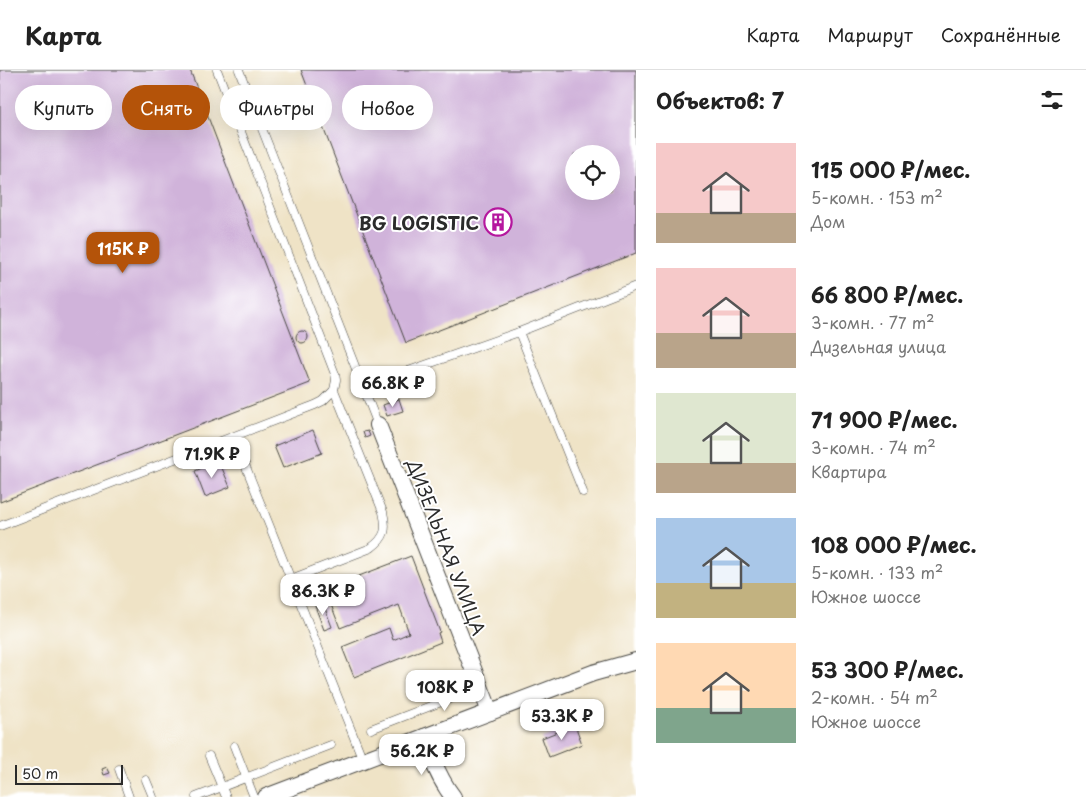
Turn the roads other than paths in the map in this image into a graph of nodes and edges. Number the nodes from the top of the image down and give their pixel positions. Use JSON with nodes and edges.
{"nodes":[{"id":1,"x":217,"y":70,"type":"edge"},
{"id":2,"x":239,"y":70,"type":"edge"},
{"id":3,"x":636,"y":286,"type":"edge"},
{"id":4,"x":518,"y":332,"type":"junction"},
{"id":5,"x":363,"y":386,"type":"junction"},
{"id":6,"x":334,"y":390,"type":"junction"},
{"id":7,"x":378,"y":425,"type":"joint"},
{"id":8,"x":234,"y":437,"type":"junction"},
{"id":9,"x":583,"y":492,"type":"dead end"},
{"id":10,"x":0,"y":526,"type":"edge"},
{"id":11,"x":291,"y":579,"type":"junction"},
{"id":12,"x":636,"y":661,"type":"edge"},
{"id":13,"x":480,"y":687,"type":"junction"},
{"id":14,"x":490,"y":712,"type":"junction"},
{"id":15,"x":371,"y":730,"type":"dead end"},
{"id":16,"x":424,"y":737,"type":"junction"},
{"id":17,"x":331,"y":745,"type":"dead end"},
{"id":18,"x":234,"y":746,"type":"dead end"},
{"id":19,"x":210,"y":756,"type":"dead end"},
{"id":20,"x":363,"y":760,"type":"junction"},
{"id":21,"x":119,"y":769,"type":"dead end"},
{"id":22,"x":247,"y":777,"type":"junction"},
{"id":23,"x":146,"y":780,"type":"dead end"},
{"id":24,"x":222,"y":787,"type":"junction"},
{"id":25,"x":129,"y":797,"type":"edge"},
{"id":26,"x":152,"y":797,"type":"edge"},
{"id":27,"x":196,"y":797,"type":"edge"},
{"id":28,"x":226,"y":797,"type":"edge"},
{"id":29,"x":254,"y":797,"type":"edge"},
{"id":30,"x":266,"y":797,"type":"edge"},
{"id":31,"x":453,"y":797,"type":"edge"}],
"edges":[{"from":1,"to":6,"type":"lane"},
{"from":2,"to":5,"type":"lane"},
{"from":3,"to":4,"type":"lane"},
{"from":4,"to":5,"type":"lane"},
{"from":4,"to":9,"type":"lane"},
{"from":5,"to":7,"type":"lane"},
{"from":6,"to":8,"type":"lane"},
{"from":6,"to":11,"type":"lane"},
{"from":7,"to":13,"type":"street","name":"ДИЗЕЛЬНАЯ УЛИЦА"},
{"from":8,"to":10,"type":"lane"},
{"from":8,"to":11,"type":"lane"},
{"from":11,"to":20,"type":"lane"},
{"from":12,"to":14,"type":"street"},
{"from":13,"to":14,"type":"street","name":"ДИЗЕЛЬНАЯ УЛИЦА"},
{"from":13,"to":15,"type":"lane"},
{"from":14,"to":16,"type":"street"},
{"from":16,"to":20,"type":"street"},
{"from":16,"to":31,"type":"street"},
{"from":17,"to":22,"type":"lane"},
{"from":18,"to":22,"type":"lane"},
{"from":19,"to":24,"type":"lane"},
{"from":20,"to":30,"type":"street"},
{"from":21,"to":25,"type":"lane"},
{"from":22,"to":24,"type":"lane"},
{"from":22,"to":29,"type":"lane"},
{"from":23,"to":26,"type":"lane"},
{"from":24,"to":27,"type":"lane"},
{"from":24,"to":28,"type":"lane"}]}
